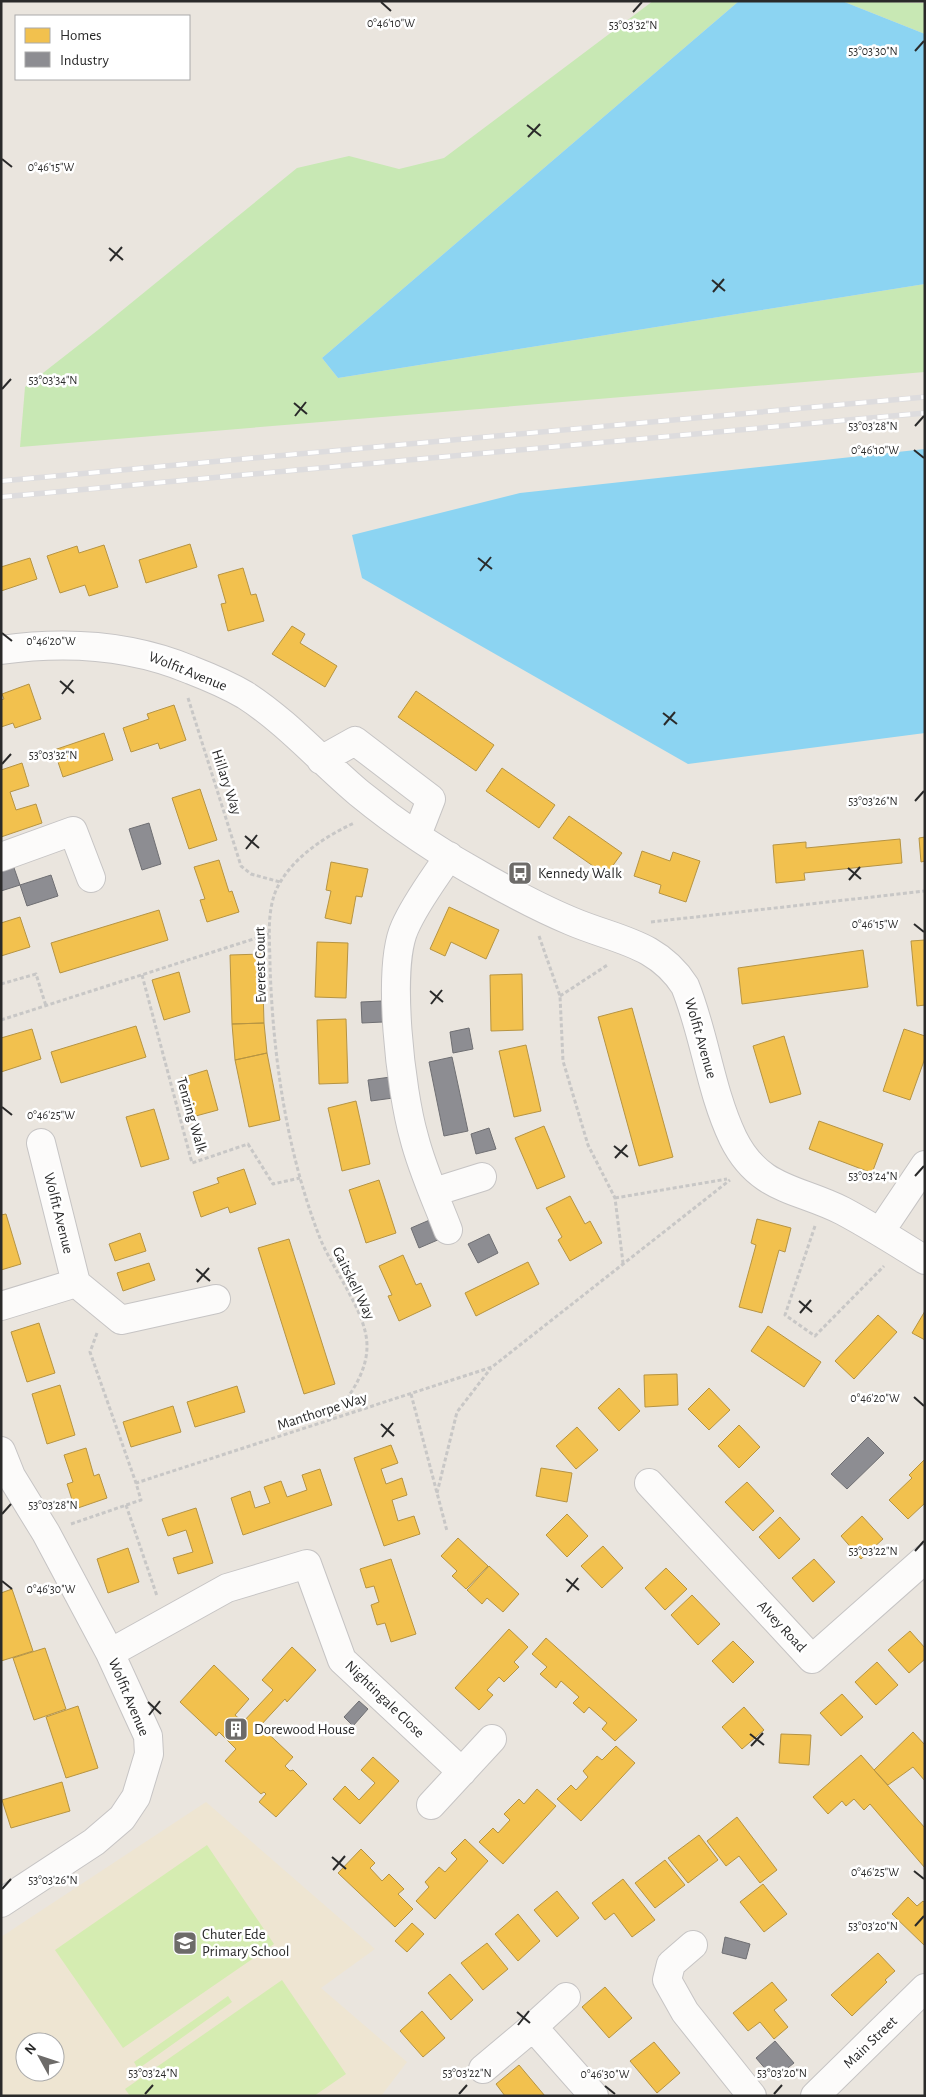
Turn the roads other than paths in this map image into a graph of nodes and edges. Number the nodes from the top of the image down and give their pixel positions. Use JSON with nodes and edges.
{"nodes":[{"id":1,"x":1,"y":650,"type":"edge"},
{"id":2,"x":321,"y":760,"type":"junction"},
{"id":3,"x":417,"y":834,"type":"junction"},
{"id":4,"x":449,"y":856,"type":"junction"},
{"id":5,"x":1,"y":857,"type":"edge"},
{"id":6,"x":91,"y":878,"type":"dead end"},
{"id":7,"x":42,"y":1143,"type":"dead end"},
{"id":8,"x":925,"y":1165,"type":"edge"},
{"id":9,"x":482,"y":1177,"type":"dead end"},
{"id":10,"x":434,"y":1192,"type":"junction"},
{"id":11,"x":448,"y":1230,"type":"dead end"},
{"id":12,"x":880,"y":1232,"type":"junction"},
{"id":13,"x":914,"y":1253,"type":"edge"},
{"id":14,"x":76,"y":1283,"type":"junction"},
{"id":15,"x":216,"y":1299,"type":"dead end"},
{"id":16,"x":1,"y":1306,"type":"edge"},
{"id":17,"x":1,"y":1450,"type":"edge"},
{"id":18,"x":649,"y":1484,"type":"dead end"},
{"id":19,"x":925,"y":1559,"type":"edge"},
{"id":20,"x":110,"y":1652,"type":"junction"},
{"id":21,"x":492,"y":1739,"type":"dead end"},
{"id":22,"x":462,"y":1772,"type":"junction"},
{"id":23,"x":431,"y":1805,"type":"dead end"},
{"id":24,"x":1,"y":1903,"type":"edge"},
{"id":25,"x":692,"y":1945,"type":"dead end"},
{"id":26,"x":925,"y":1988,"type":"edge"},
{"id":27,"x":566,"y":1997,"type":"dead end"},
{"id":28,"x":533,"y":2027,"type":"junction"},
{"id":29,"x":483,"y":2069,"type":"dead end"},
{"id":30,"x":594,"y":2096,"type":"edge"},
{"id":31,"x":752,"y":2096,"type":"edge"},
{"id":32,"x":815,"y":2096,"type":"edge"}],
"edges":[{"from":1,"to":2,"type":"street","name":"Wolfit Avenue"},
{"from":2,"to":3,"type":"street","name":"Wolfit Avenue"},
{"from":2,"to":3,"type":"street"},
{"from":3,"to":4,"type":"street","name":"Wolfit Avenue"},
{"from":4,"to":10,"type":"street"},
{"from":4,"to":12,"type":"street","name":"Wolfit Avenue"},
{"from":5,"to":6,"type":"street"},
{"from":7,"to":14,"type":"street","name":"Wolfit Avenue"},
{"from":8,"to":12,"type":"street"},
{"from":9,"to":10,"type":"street"},
{"from":10,"to":11,"type":"street"},
{"from":12,"to":13,"type":"street","name":"Wolfit Avenue"},
{"from":14,"to":15,"type":"street"},
{"from":14,"to":16,"type":"street"},
{"from":17,"to":20,"type":"street","name":"Wolfit Avenue"},
{"from":18,"to":19,"type":"street","name":"Alvey Road"},
{"from":20,"to":22,"type":"street","name":"Nightingale Close"},
{"from":20,"to":24,"type":"street","name":"Wolfit Avenue"},
{"from":21,"to":22,"type":"street"},
{"from":22,"to":23,"type":"street"},
{"from":25,"to":31,"type":"street"},
{"from":26,"to":32,"type":"street","name":"Main Street"},
{"from":27,"to":28,"type":"street"},
{"from":28,"to":29,"type":"street"},
{"from":28,"to":30,"type":"street"}]}
